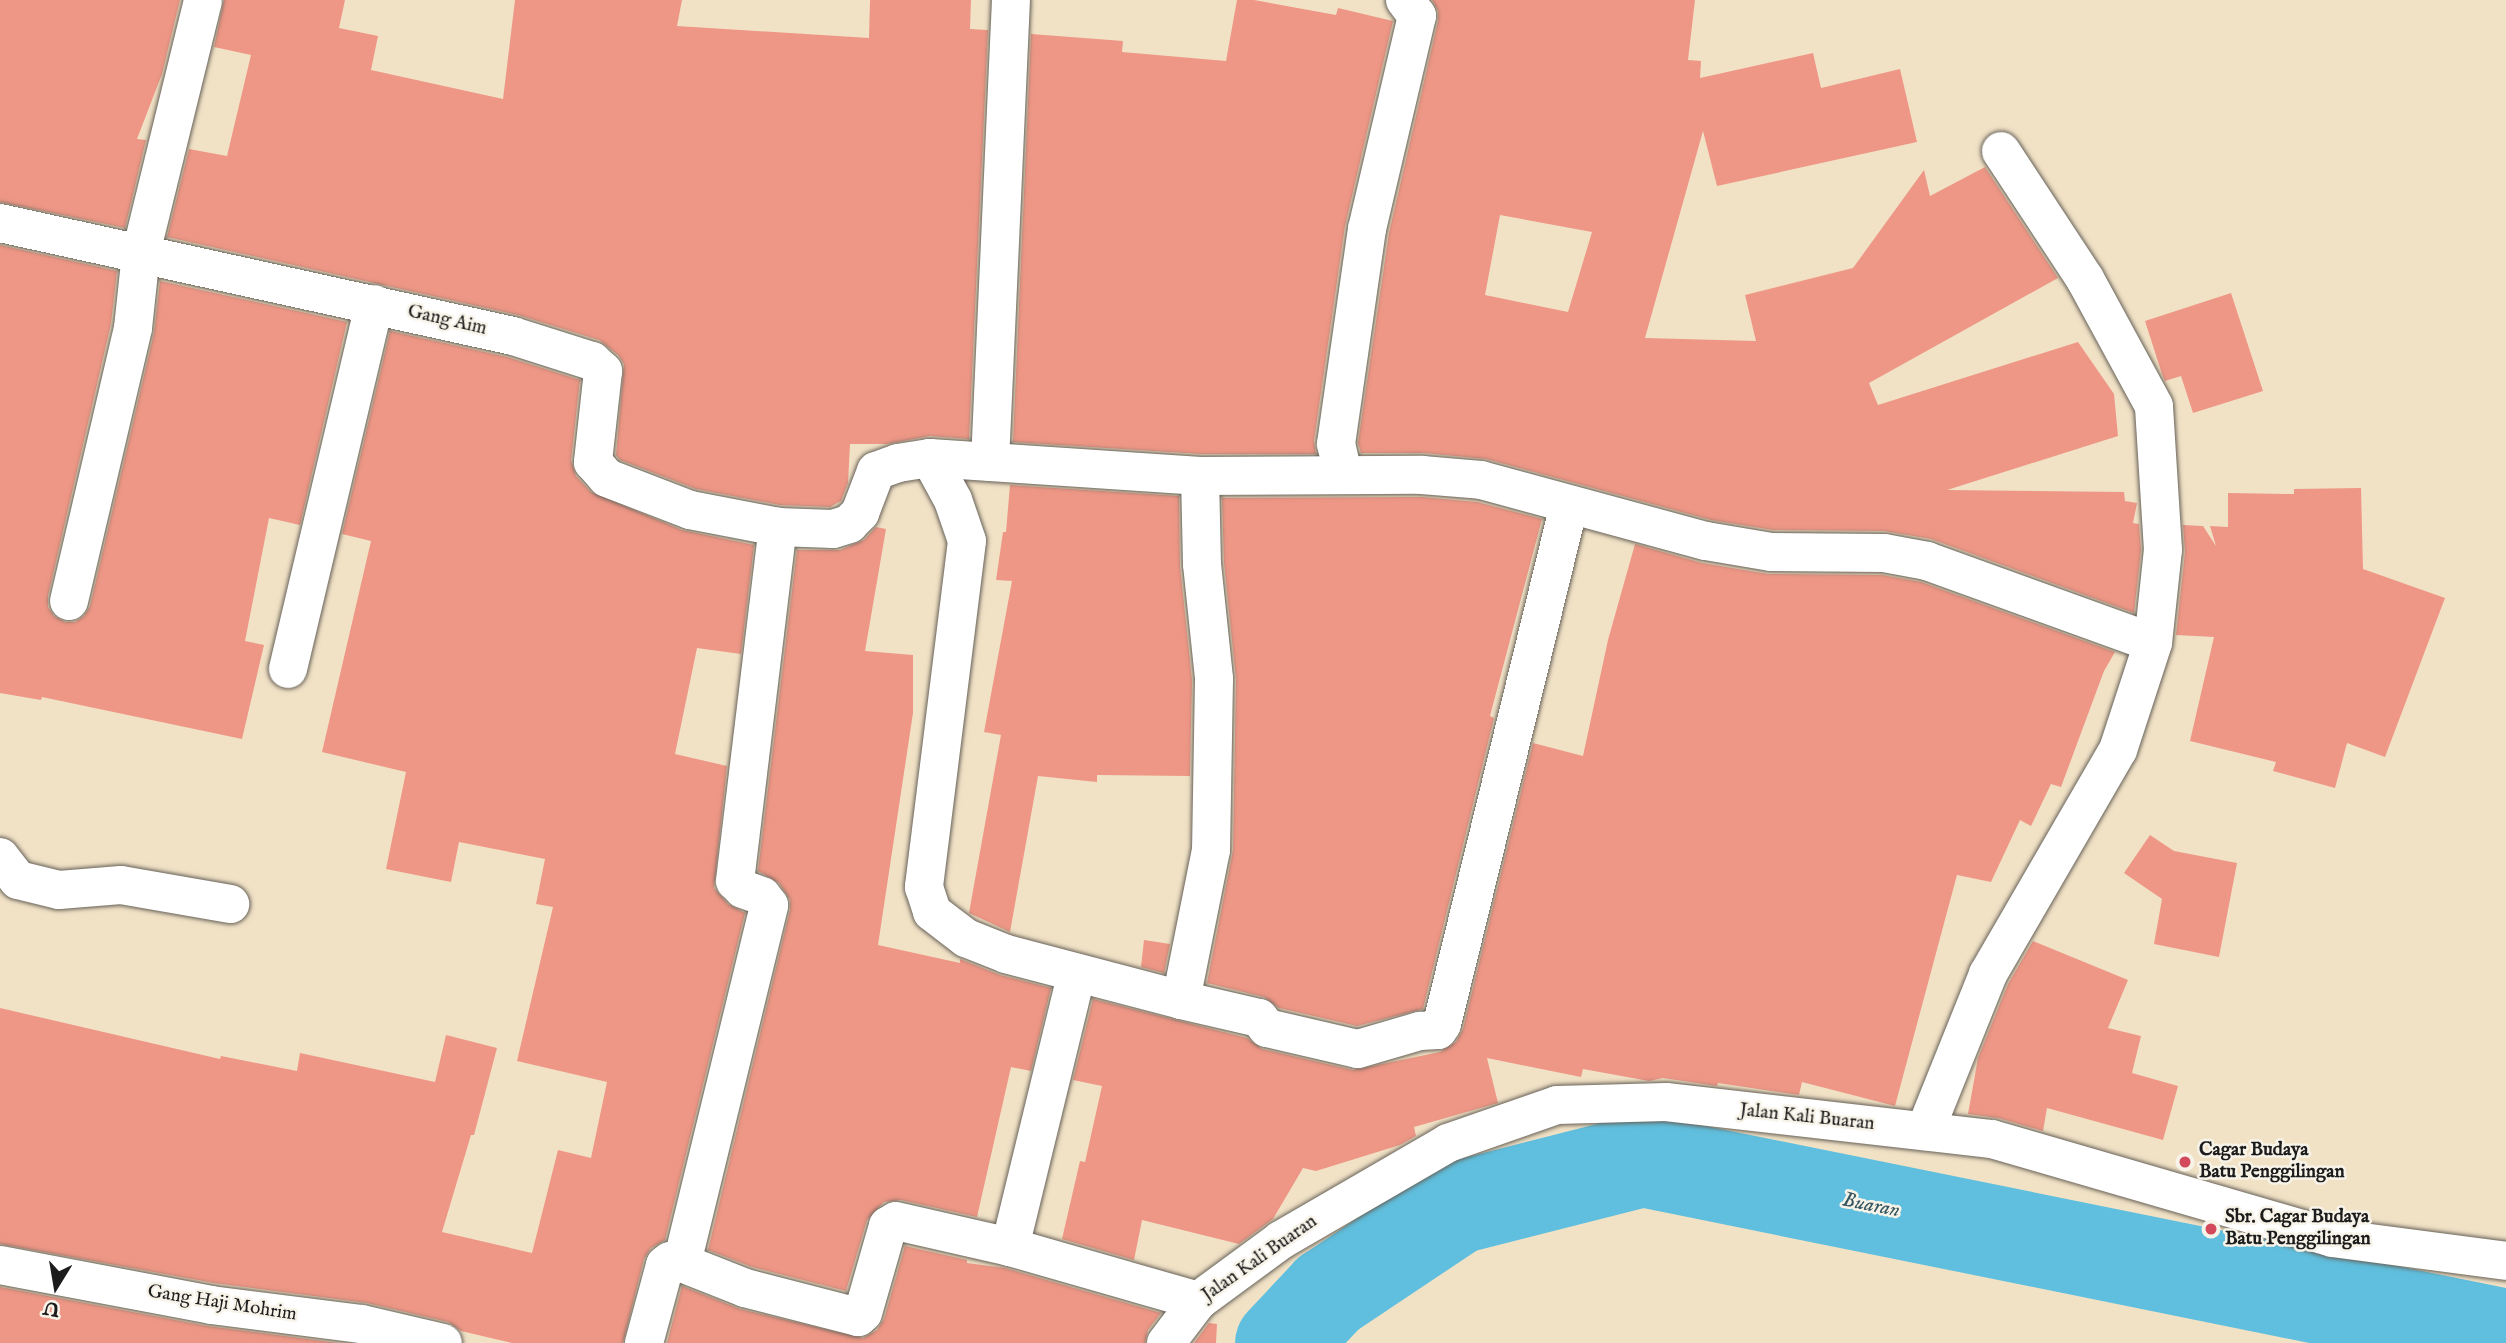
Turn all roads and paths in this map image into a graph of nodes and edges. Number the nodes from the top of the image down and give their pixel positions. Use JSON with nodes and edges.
{"nodes":[{"id":1,"x":204,"y":0,"type":"edge"},
{"id":2,"x":1011,"y":0,"type":"edge"},
{"id":3,"x":1405,"y":0,"type":"edge"},
{"id":4,"x":2001,"y":151,"type":"dead end"},
{"id":5,"x":0,"y":223,"type":"edge"},
{"id":6,"x":141,"y":253,"type":"junction"},
{"id":7,"x":374,"y":304,"type":"junction"},
{"id":8,"x":930,"y":458,"type":"junction"},
{"id":9,"x":990,"y":462,"type":"junction"},
{"id":10,"x":1343,"y":474,"type":"junction"},
{"id":11,"x":1200,"y":476,"type":"junction"},
{"id":12,"x":1569,"y":505,"type":"junction"},
{"id":13,"x":778,"y":527,"type":"junction"},
{"id":14,"x":69,"y":601,"type":"dead end"},
{"id":15,"x":2153,"y":643,"type":"junction"},
{"id":16,"x":288,"y":669,"type":"dead end"},
{"id":17,"x":0,"y":857,"type":"edge"},
{"id":18,"x":230,"y":904,"type":"dead end"},
{"id":19,"x":1077,"y":972,"type":"junction"},
{"id":20,"x":1181,"y":1000,"type":"junction"},
{"id":21,"x":1924,"y":1131,"type":"junction"},
{"id":22,"x":1010,"y":1247,"type":"junction"},
{"id":23,"x":2506,"y":1261,"type":"edge"},
{"id":24,"x":682,"y":1263,"type":"junction"},
{"id":25,"x":0,"y":1265,"type":"edge"},
{"id":26,"x":1198,"y":1301,"type":"junction"},
{"id":27,"x":443,"y":1343,"type":"edge"},
{"id":28,"x":644,"y":1343,"type":"edge"},
{"id":29,"x":1166,"y":1343,"type":"edge"}],
"edges":[{"from":1,"to":6,"type":"street"},
{"from":2,"to":9,"type":"street"},
{"from":3,"to":10,"type":"street"},
{"from":4,"to":15,"type":"street"},
{"from":5,"to":6,"type":"street","name":"Gang Aim"},
{"from":6,"to":7,"type":"street","name":"Gang Aim"},
{"from":6,"to":14,"type":"street"},
{"from":7,"to":13,"type":"street","name":"Gang Aim"},
{"from":7,"to":16,"type":"street"},
{"from":8,"to":9,"type":"street"},
{"from":8,"to":13,"type":"street"},
{"from":8,"to":19,"type":"street"},
{"from":9,"to":11,"type":"street"},
{"from":10,"to":11,"type":"street"},
{"from":10,"to":12,"type":"street"},
{"from":11,"to":20,"type":"street"},
{"from":12,"to":15,"type":"street"},
{"from":12,"to":20,"type":"street"},
{"from":13,"to":24,"type":"street"},
{"from":15,"to":21,"type":"street"},
{"from":17,"to":18,"type":"street"},
{"from":19,"to":20,"type":"street"},
{"from":19,"to":22,"type":"street"},
{"from":21,"to":23,"type":"street","name":"Jalan Kali Buaran"},
{"from":21,"to":26,"type":"street","name":"Jalan Kali Buaran"},
{"from":22,"to":24,"type":"street"},
{"from":22,"to":26,"type":"street"},
{"from":24,"to":28,"type":"street"},
{"from":25,"to":27,"type":"street","name":"Gang Haji Mohrim"},
{"from":26,"to":29,"type":"street","name":"Jalan Kali Buaran"}]}
